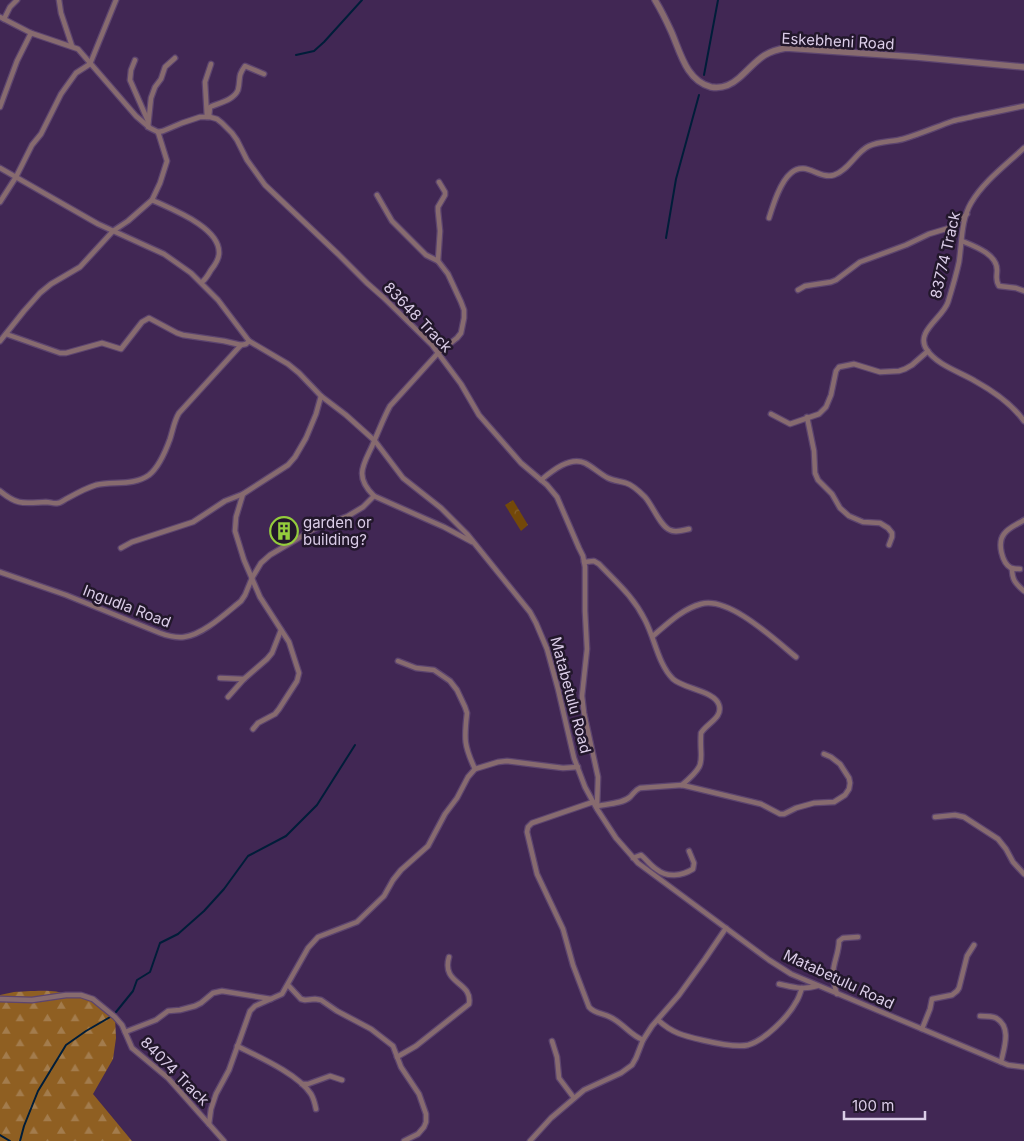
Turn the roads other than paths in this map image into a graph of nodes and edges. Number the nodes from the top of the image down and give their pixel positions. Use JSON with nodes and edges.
{"nodes":[{"id":1,"x":17,"y":0,"type":"edge"},
{"id":2,"x":59,"y":0,"type":"edge"},
{"id":3,"x":116,"y":0,"type":"edge"},
{"id":4,"x":655,"y":0,"type":"edge"},
{"id":5,"x":2,"y":18,"type":"edge"},
{"id":6,"x":31,"y":34,"type":"junction"},
{"id":7,"x":72,"y":46,"type":"junction"},
{"id":8,"x":175,"y":58,"type":"dead end"},
{"id":9,"x":135,"y":60,"type":"dead end"},
{"id":10,"x":90,"y":64,"type":"junction"},
{"id":11,"x":211,"y":64,"type":"dead end"},
{"id":12,"x":1024,"y":67,"type":"edge"},
{"id":13,"x":264,"y":74,"type":"dead end"},
{"id":14,"x":1024,"y":106,"type":"edge"},
{"id":15,"x":0,"y":107,"type":"edge"},
{"id":16,"x":208,"y":117,"type":"junction"},
{"id":17,"x":149,"y":127,"type":"junction"},
{"id":18,"x":158,"y":132,"type":"junction"},
{"id":19,"x":1024,"y":148,"type":"edge"},
{"id":20,"x":0,"y":168,"type":"edge"},
{"id":21,"x":16,"y":177,"type":"junction"},
{"id":22,"x":439,"y":182,"type":"dead end"},
{"id":23,"x":377,"y":195,"type":"dead end"},
{"id":24,"x":152,"y":200,"type":"junction"},
{"id":25,"x":0,"y":202,"type":"edge"},
{"id":26,"x":967,"y":214,"type":"junction"},
{"id":27,"x":769,"y":218,"type":"dead end"},
{"id":28,"x":113,"y":231,"type":"junction"},
{"id":29,"x":962,"y":241,"type":"junction"},
{"id":30,"x":438,"y":261,"type":"junction"},
{"id":31,"x":202,"y":282,"type":"junction"},
{"id":32,"x":798,"y":290,"type":"dead end"},
{"id":33,"x":1024,"y":291,"type":"edge"},
{"id":34,"x":6,"y":334,"type":"junction"},
{"id":35,"x":249,"y":341,"type":"junction"},
{"id":36,"x":0,"y":342,"type":"edge"},
{"id":37,"x":241,"y":345,"type":"junction"},
{"id":38,"x":928,"y":351,"type":"junction"},
{"id":39,"x":438,"y":353,"type":"junction"},
{"id":40,"x":321,"y":396,"type":"junction"},
{"id":41,"x":771,"y":414,"type":"dead end"},
{"id":42,"x":807,"y":417,"type":"junction"},
{"id":43,"x":1024,"y":421,"type":"edge"},
{"id":44,"x":375,"y":441,"type":"junction"},
{"id":45,"x":541,"y":480,"type":"junction"},
{"id":46,"x":0,"y":491,"type":"edge"},
{"id":47,"x":243,"y":494,"type":"junction"},
{"id":48,"x":374,"y":496,"type":"junction"},
{"id":49,"x":1024,"y":520,"type":"edge"},
{"id":50,"x":689,"y":529,"type":"dead end"},
{"id":51,"x":476,"y":544,"type":"junction"},
{"id":52,"x":889,"y":545,"type":"dead end"},
{"id":53,"x":121,"y":548,"type":"dead end"},
{"id":54,"x":584,"y":562,"type":"junction"},
{"id":55,"x":1012,"y":568,"type":"junction"},
{"id":56,"x":1020,"y":569,"type":"dead end"},
{"id":57,"x":0,"y":572,"type":"edge"},
{"id":58,"x":252,"y":578,"type":"junction"},
{"id":59,"x":1024,"y":591,"type":"edge"},
{"id":60,"x":281,"y":630,"type":"junction"},
{"id":61,"x":653,"y":636,"type":"junction"},
{"id":62,"x":796,"y":657,"type":"dead end"},
{"id":63,"x":398,"y":661,"type":"dead end"},
{"id":64,"x":220,"y":678,"type":"dead end"},
{"id":65,"x":244,"y":679,"type":"junction"},
{"id":66,"x":228,"y":697,"type":"dead end"},
{"id":67,"x":253,"y":729,"type":"dead end"},
{"id":68,"x":824,"y":754,"type":"dead end"},
{"id":69,"x":578,"y":768,"type":"junction"},
{"id":70,"x":475,"y":769,"type":"junction"},
{"id":71,"x":682,"y":785,"type":"junction"},
{"id":72,"x":592,"y":802,"type":"junction"},
{"id":73,"x":597,"y":807,"type":"junction"},
{"id":74,"x":935,"y":818,"type":"dead end"},
{"id":75,"x":689,"y":851,"type":"dead end"},
{"id":76,"x":633,"y":858,"type":"junction"},
{"id":77,"x":1024,"y":874,"type":"edge"},
{"id":78,"x":726,"y":928,"type":"junction"},
{"id":79,"x":858,"y":937,"type":"dead end"},
{"id":80,"x":974,"y":945,"type":"dead end"},
{"id":81,"x":449,"y":957,"type":"dead end"},
{"id":82,"x":779,"y":984,"type":"dead end"},
{"id":83,"x":288,"y":985,"type":"junction"},
{"id":84,"x":817,"y":986,"type":"junction"},
{"id":85,"x":802,"y":988,"type":"junction"},
{"id":86,"x":837,"y":994,"type":"junction"},
{"id":87,"x":0,"y":999,"type":"edge"},
{"id":88,"x":272,"y":999,"type":"junction"},
{"id":89,"x":980,"y":1016,"type":"dead end"},
{"id":90,"x":658,"y":1020,"type":"junction"},
{"id":91,"x":922,"y":1029,"type":"junction"},
{"id":92,"x":125,"y":1032,"type":"junction"},
{"id":93,"x":644,"y":1040,"type":"junction"},
{"id":94,"x":552,"y":1041,"type":"dead end"},
{"id":95,"x":237,"y":1046,"type":"junction"},
{"id":96,"x":397,"y":1057,"type":"junction"},
{"id":97,"x":1001,"y":1062,"type":"junction"},
{"id":98,"x":1024,"y":1067,"type":"edge"},
{"id":99,"x":342,"y":1080,"type":"dead end"},
{"id":100,"x":302,"y":1084,"type":"junction"},
{"id":101,"x":574,"y":1098,"type":"junction"},
{"id":102,"x":316,"y":1109,"type":"dead end"},
{"id":103,"x":209,"y":1124,"type":"junction"},
{"id":104,"x":224,"y":1141,"type":"edge"},
{"id":105,"x":404,"y":1141,"type":"edge"},
{"id":106,"x":530,"y":1141,"type":"edge"}],
"edges":[{"from":1,"to":5,"type":"street"},
{"from":2,"to":7,"type":"street"},
{"from":3,"to":10,"type":"street"},
{"from":4,"to":12,"type":"street","name":"Eskebheni Road"},
{"from":5,"to":6,"type":"street"},
{"from":6,"to":7,"type":"street"},
{"from":6,"to":15,"type":"street"},
{"from":7,"to":10,"type":"street"},
{"from":8,"to":17,"type":"street"},
{"from":9,"to":17,"type":"street"},
{"from":10,"to":17,"type":"street"},
{"from":10,"to":21,"type":"street"},
{"from":11,"to":16,"type":"street"},
{"from":13,"to":16,"type":"street"},
{"from":14,"to":27,"type":"street"},
{"from":16,"to":18,"type":"street"},
{"from":16,"to":39,"type":"street","name":"83648 Track"},
{"from":17,"to":18,"type":"street"},
{"from":18,"to":24,"type":"street"},
{"from":19,"to":26,"type":"street","name":"83774 Track"},
{"from":20,"to":21,"type":"street","name":"Matabetulu Road"},
{"from":21,"to":25,"type":"street"},
{"from":21,"to":28,"type":"street","name":"Matabetulu Road"},
{"from":22,"to":30,"type":"street"},
{"from":23,"to":30,"type":"street"},
{"from":24,"to":28,"type":"street"},
{"from":24,"to":31,"type":"street"},
{"from":26,"to":29,"type":"street","name":"83774 Track"},
{"from":26,"to":32,"type":"street"},
{"from":28,"to":31,"type":"street","name":"Matabetulu Road"},
{"from":28,"to":34,"type":"street"},
{"from":29,"to":33,"type":"street"},
{"from":29,"to":38,"type":"street","name":"83774 Track"},
{"from":30,"to":39,"type":"street"},
{"from":31,"to":35,"type":"street","name":"Matabetulu Road"},
{"from":34,"to":36,"type":"street"},
{"from":34,"to":37,"type":"street"},
{"from":35,"to":37,"type":"street"},
{"from":35,"to":40,"type":"street","name":"Matabetulu Road"},
{"from":37,"to":46,"type":"street"},
{"from":38,"to":42,"type":"street"},
{"from":38,"to":43,"type":"street"},
{"from":39,"to":44,"type":"street"},
{"from":39,"to":45,"type":"street","name":"83648 Track"},
{"from":40,"to":44,"type":"street","name":"Matabetulu Road"},
{"from":40,"to":47,"type":"street"},
{"from":41,"to":42,"type":"street"},
{"from":42,"to":52,"type":"street"},
{"from":44,"to":48,"type":"street"},
{"from":44,"to":51,"type":"street","name":"Matabetulu Road"},
{"from":45,"to":50,"type":"street"},
{"from":45,"to":54,"type":"street","name":"83648 Track"},
{"from":47,"to":53,"type":"street"},
{"from":47,"to":58,"type":"street"},
{"from":48,"to":51,"type":"street"},
{"from":48,"to":58,"type":"street","name":"Ingudla Road"},
{"from":49,"to":55,"type":"street"},
{"from":51,"to":69,"type":"street","name":"Matabetulu Road"},
{"from":54,"to":61,"type":"street"},
{"from":54,"to":73,"type":"street","name":"83648 Track"},
{"from":55,"to":56,"type":"street"},
{"from":55,"to":59,"type":"street"},
{"from":57,"to":58,"type":"street","name":"Ingudla Road"},
{"from":58,"to":60,"type":"street"},
{"from":60,"to":65,"type":"street"},
{"from":60,"to":67,"type":"street"},
{"from":61,"to":62,"type":"street"},
{"from":61,"to":71,"type":"street"},
{"from":63,"to":70,"type":"street"},
{"from":64,"to":65,"type":"street"},
{"from":65,"to":66,"type":"street"},
{"from":68,"to":71,"type":"street"},
{"from":69,"to":70,"type":"street"},
{"from":69,"to":72,"type":"street","name":"Matabetulu Road"},
{"from":70,"to":83,"type":"street"},
{"from":71,"to":73,"type":"street"},
{"from":72,"to":73,"type":"street","name":"Matabetulu Road"},
{"from":72,"to":93,"type":"street"},
{"from":73,"to":76,"type":"street","name":"Matabetulu Road"},
{"from":74,"to":77,"type":"street"},
{"from":75,"to":76,"type":"street"},
{"from":76,"to":78,"type":"street","name":"Matabetulu Road"},
{"from":78,"to":84,"type":"street","name":"Matabetulu Road"},
{"from":78,"to":90,"type":"street"},
{"from":79,"to":86,"type":"street"},
{"from":80,"to":91,"type":"street"},
{"from":81,"to":96,"type":"street"},
{"from":82,"to":85,"type":"street"},
{"from":83,"to":88,"type":"street"},
{"from":83,"to":96,"type":"street"},
{"from":84,"to":85,"type":"street"},
{"from":84,"to":86,"type":"street","name":"Matabetulu Road"},
{"from":85,"to":90,"type":"street"},
{"from":86,"to":91,"type":"street","name":"Matabetulu Road"},
{"from":87,"to":92,"type":"street","name":"84074 Track"},
{"from":88,"to":92,"type":"street"},
{"from":88,"to":95,"type":"street"},
{"from":89,"to":97,"type":"street"},
{"from":90,"to":93,"type":"street"},
{"from":91,"to":97,"type":"street","name":"Matabetulu Road"},
{"from":92,"to":103,"type":"street","name":"84074 Track"},
{"from":93,"to":101,"type":"street"},
{"from":94,"to":101,"type":"street"},
{"from":95,"to":100,"type":"street"},
{"from":95,"to":103,"type":"street"},
{"from":96,"to":105,"type":"street"},
{"from":97,"to":98,"type":"street","name":"Matabetulu Road"},
{"from":99,"to":100,"type":"street"},
{"from":100,"to":102,"type":"street"},
{"from":101,"to":106,"type":"street"},
{"from":103,"to":104,"type":"street","name":"84074 Track"}]}
